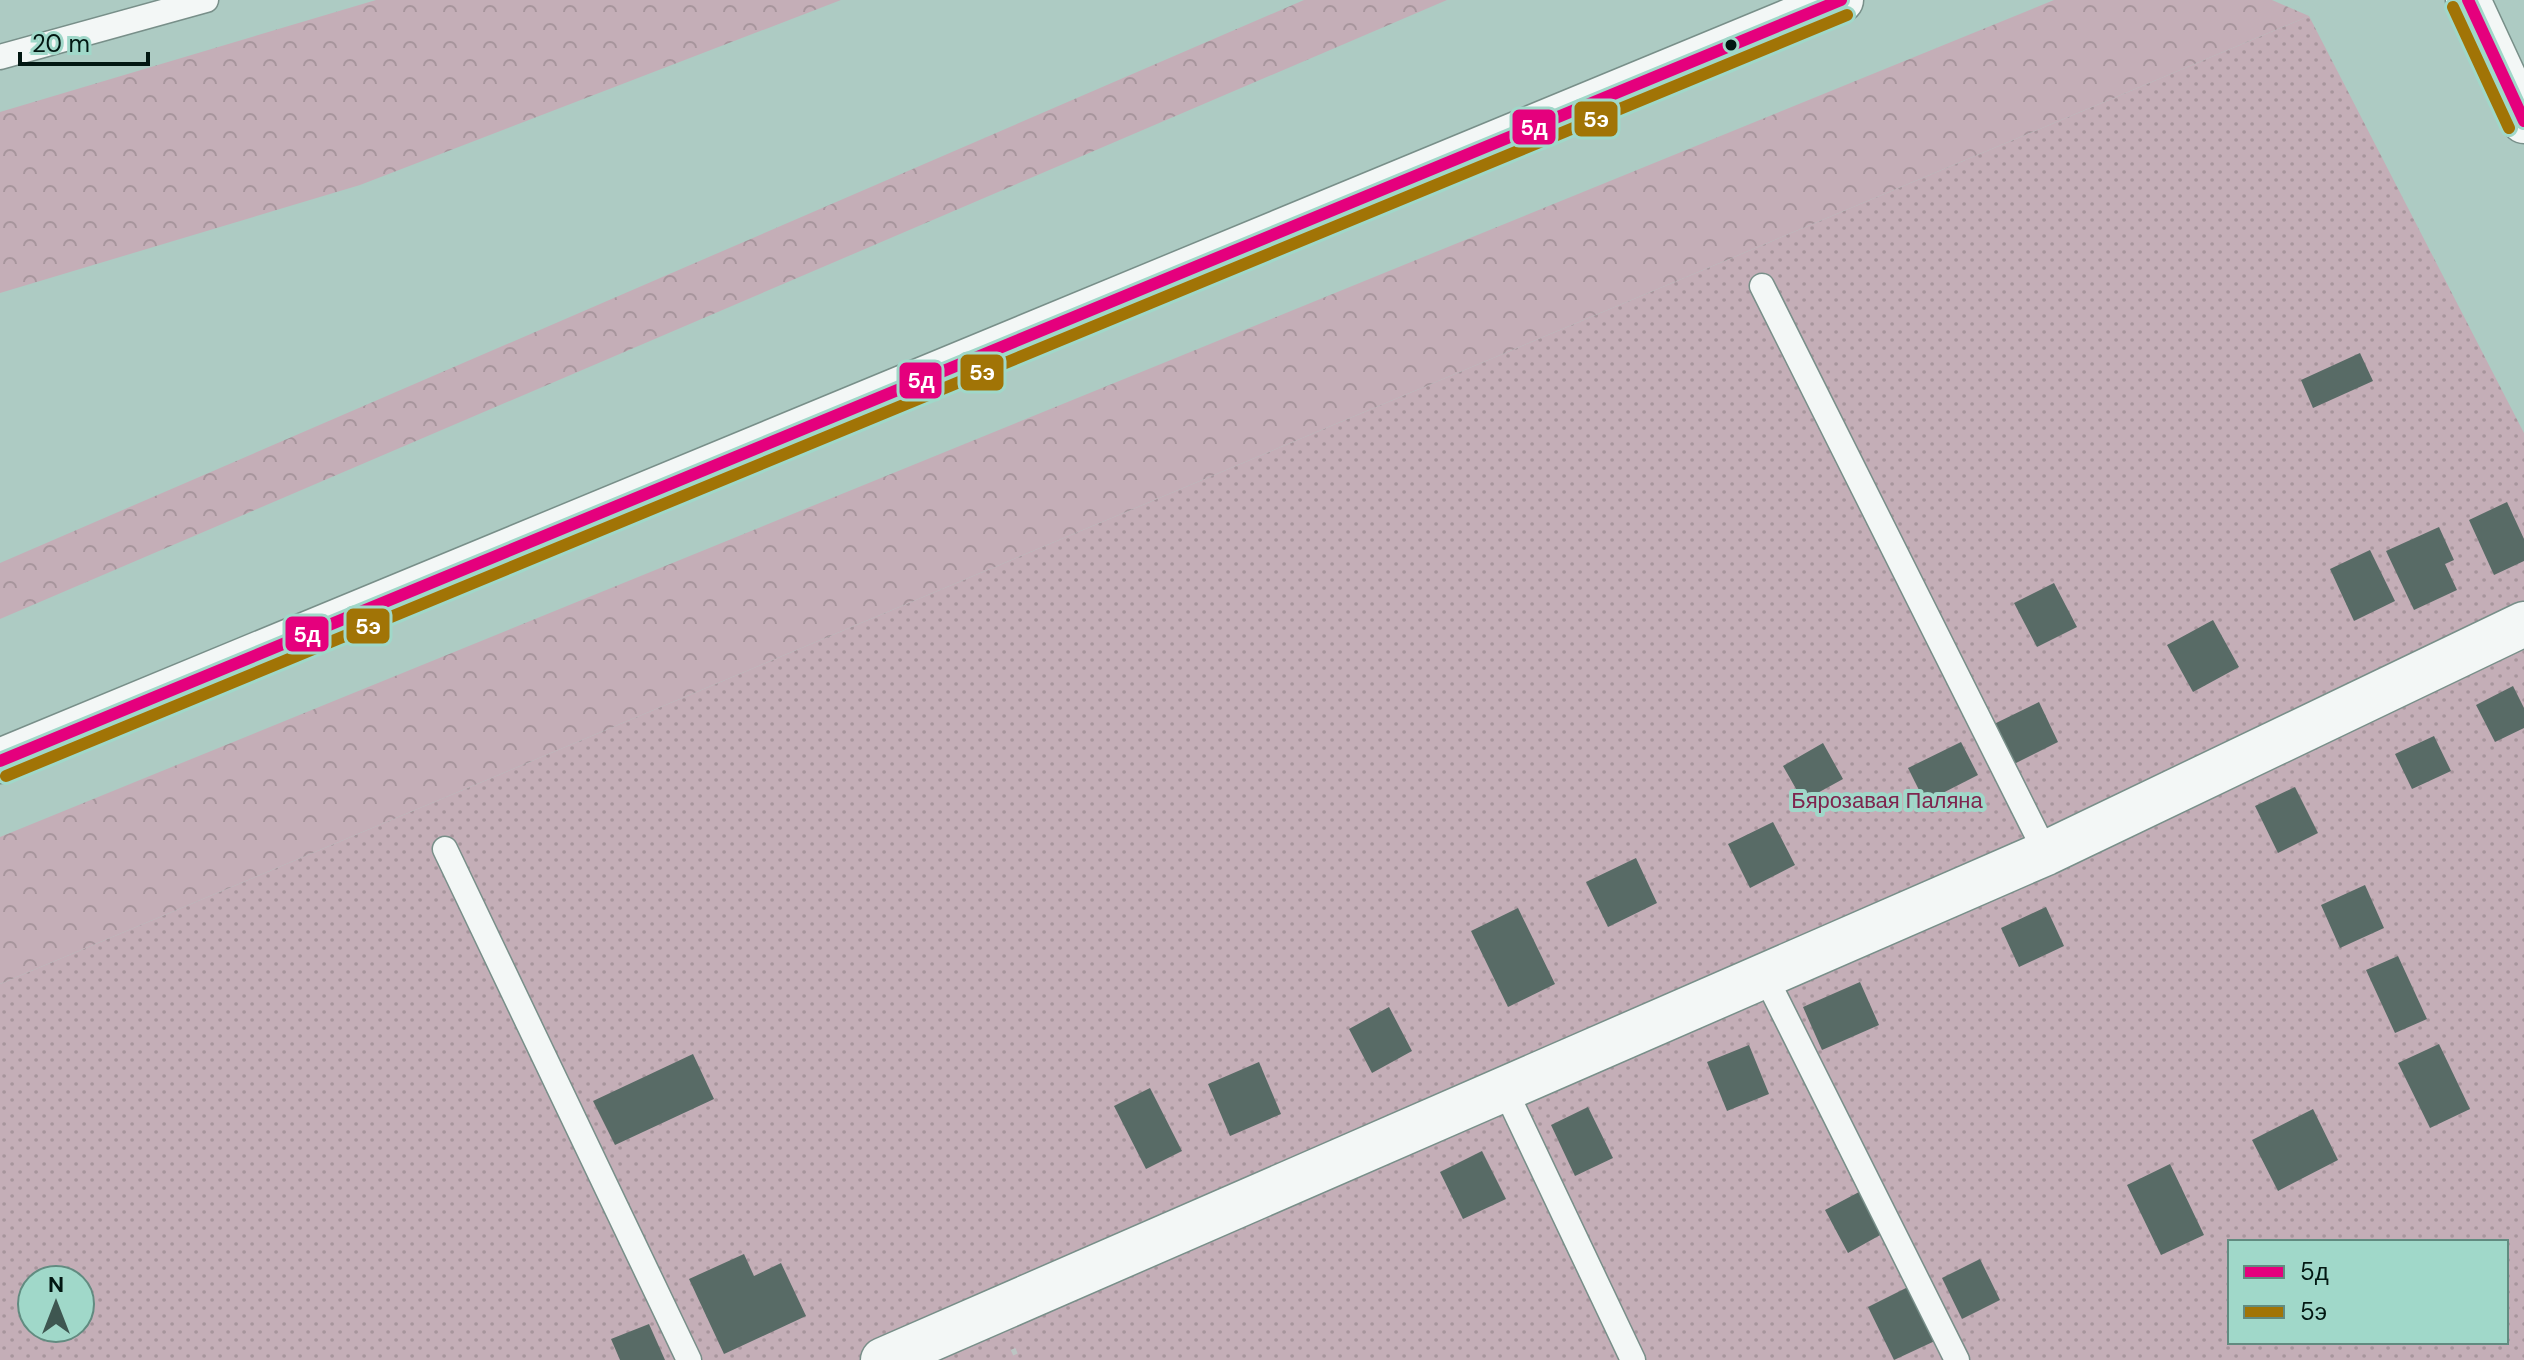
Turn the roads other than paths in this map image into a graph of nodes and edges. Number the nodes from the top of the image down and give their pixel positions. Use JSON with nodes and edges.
{"nodes":[{"id":1,"x":206,"y":0,"type":"edge"},
{"id":2,"x":1841,"y":0,"type":"edge"},
{"id":3,"x":2468,"y":0,"type":"edge"},
{"id":4,"x":0,"y":57,"type":"edge"},
{"id":5,"x":2524,"y":121,"type":"edge"},
{"id":6,"x":1762,"y":286,"type":"dead end"},
{"id":7,"x":2524,"y":624,"type":"edge"},
{"id":8,"x":0,"y":761,"type":"edge"},
{"id":9,"x":445,"y":849,"type":"dead end"},
{"id":10,"x":2046,"y":853,"type":"junction"},
{"id":11,"x":1765,"y":976,"type":"junction"},
{"id":12,"x":1505,"y":1090,"type":"junction"},
{"id":13,"x":689,"y":1360,"type":"edge"},
{"id":14,"x":883,"y":1360,"type":"edge"},
{"id":15,"x":1633,"y":1360,"type":"edge"},
{"id":16,"x":1957,"y":1360,"type":"edge"}],
"edges":[{"from":1,"to":4,"type":"lane"},
{"from":2,"to":8,"type":"street"},
{"from":3,"to":5,"type":"street"},
{"from":6,"to":10,"type":"lane"},
{"from":7,"to":10,"type":"street"},
{"from":9,"to":13,"type":"lane"},
{"from":10,"to":11,"type":"street"},
{"from":11,"to":12,"type":"street"},
{"from":11,"to":16,"type":"lane"},
{"from":12,"to":14,"type":"street"},
{"from":12,"to":15,"type":"lane"}]}
